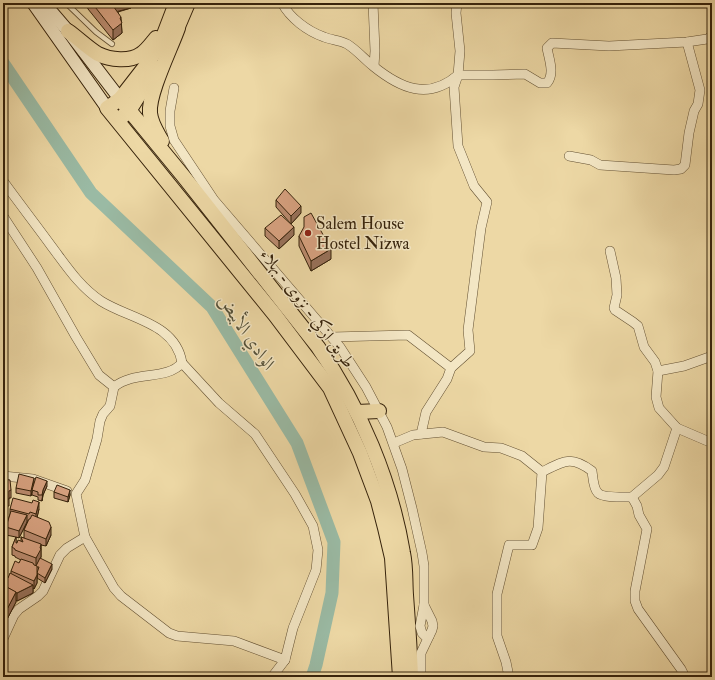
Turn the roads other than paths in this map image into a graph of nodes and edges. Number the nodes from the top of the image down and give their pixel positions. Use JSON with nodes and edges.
{"nodes":[{"id":1,"x":33,"y":3,"type":"edge"},
{"id":2,"x":44,"y":3,"type":"edge"},
{"id":3,"x":66,"y":3,"type":"edge"},
{"id":4,"x":176,"y":3,"type":"edge"},
{"id":5,"x":188,"y":3,"type":"edge"},
{"id":6,"x":282,"y":3,"type":"edge"},
{"id":7,"x":373,"y":3,"type":"edge"},
{"id":8,"x":457,"y":3,"type":"edge"},
{"id":9,"x":178,"y":28,"type":"junction"},
{"id":10,"x":68,"y":31,"type":"junction"},
{"id":11,"x":712,"y":36,"type":"edge"},
{"id":12,"x":687,"y":42,"type":"junction"},
{"id":13,"x":112,"y":44,"type":"dead end"},
{"id":14,"x":374,"y":66,"type":"junction"},
{"id":15,"x":458,"y":75,"type":"junction"},
{"id":16,"x":174,"y":88,"type":"dead end"},
{"id":17,"x":120,"y":99,"type":"junction"},
{"id":18,"x":107,"y":108,"type":"junction"},
{"id":19,"x":129,"y":111,"type":"junction"},
{"id":20,"x":117,"y":121,"type":"junction"},
{"id":21,"x":569,"y":156,"type":"dead end"},
{"id":22,"x":184,"y":177,"type":"junction"},
{"id":23,"x":3,"y":181,"type":"edge"},
{"id":24,"x":3,"y":216,"type":"edge"},
{"id":25,"x":610,"y":251,"type":"dead end"},
{"id":26,"x":332,"y":337,"type":"junction"},
{"id":27,"x":712,"y":356,"type":"edge"},
{"id":28,"x":182,"y":363,"type":"junction"},
{"id":29,"x":451,"y":368,"type":"junction"},
{"id":30,"x":658,"y":371,"type":"junction"},
{"id":31,"x":114,"y":387,"type":"junction"},
{"id":32,"x":379,"y":411,"type":"junction"},
{"id":33,"x":357,"y":412,"type":"junction"},
{"id":34,"x":677,"y":428,"type":"junction"},
{"id":35,"x":421,"y":434,"type":"junction"},
{"id":36,"x":394,"y":443,"type":"junction"},
{"id":37,"x":712,"y":443,"type":"edge"},
{"id":38,"x":542,"y":472,"type":"junction"},
{"id":39,"x":3,"y":476,"type":"edge"},
{"id":40,"x":76,"y":494,"type":"junction"},
{"id":41,"x":632,"y":497,"type":"junction"},
{"id":42,"x":85,"y":537,"type":"junction"},
{"id":43,"x":3,"y":639,"type":"edge"},
{"id":44,"x":285,"y":660,"type":"junction"},
{"id":45,"x":272,"y":677,"type":"edge"},
{"id":46,"x":399,"y":677,"type":"edge"},
{"id":47,"x":411,"y":677,"type":"edge"},
{"id":48,"x":421,"y":677,"type":"edge"},
{"id":49,"x":509,"y":677,"type":"edge"},
{"id":50,"x":685,"y":677,"type":"edge"}],
"edges":[{"from":1,"to":18,"type":"street"},
{"from":2,"to":10,"type":"street"},
{"from":3,"to":13,"type":"lane"},
{"from":4,"to":10,"type":"main road"},
{"from":4,"to":17,"type":"main road"},
{"from":5,"to":9,"type":"main road"},
{"from":6,"to":14,"type":"street"},
{"from":7,"to":14,"type":"street"},
{"from":8,"to":15,"type":"street"},
{"from":9,"to":19,"type":"main road"},
{"from":9,"to":22,"type":"main road"},
{"from":10,"to":17,"type":"street"},
{"from":11,"to":12,"type":"street"},
{"from":12,"to":15,"type":"street"},
{"from":12,"to":21,"type":"street"},
{"from":14,"to":15,"type":"street"},
{"from":15,"to":29,"type":"street"},
{"from":16,"to":26,"type":"street"},
{"from":17,"to":18,"type":"main road"},
{"from":17,"to":19,"type":"main road","name":"طريق ازكي - نزوى - بهلاء"},
{"from":18,"to":20,"type":"main road","name":"طريق ازكي - نزوى - بهلاء"},
{"from":19,"to":20,"type":"main road"},
{"from":19,"to":22,"type":"main road","name":"طريق ازكي - نزوى - بهلاء"},
{"from":20,"to":46,"type":"main road","name":"طريق ازكي - نزوى - بهلاء"},
{"from":22,"to":33,"type":"main road","name":"طريق ازكي - نزوى - بهلاء"},
{"from":23,"to":28,"type":"street"},
{"from":24,"to":31,"type":"street"},
{"from":25,"to":30,"type":"street"},
{"from":26,"to":29,"type":"street"},
{"from":26,"to":32,"type":"street"},
{"from":27,"to":30,"type":"street"},
{"from":28,"to":31,"type":"street"},
{"from":28,"to":44,"type":"street"},
{"from":29,"to":35,"type":"street"},
{"from":30,"to":34,"type":"street"},
{"from":31,"to":40,"type":"street"},
{"from":32,"to":33,"type":"main road"},
{"from":32,"to":36,"type":"street"},
{"from":33,"to":47,"type":"main road","name":"طريق ازكي - نزوى - بهلاء"},
{"from":34,"to":37,"type":"street"},
{"from":34,"to":41,"type":"street"},
{"from":35,"to":36,"type":"street"},
{"from":35,"to":38,"type":"street"},
{"from":36,"to":48,"type":"street"},
{"from":38,"to":41,"type":"street"},
{"from":38,"to":49,"type":"street"},
{"from":39,"to":40,"type":"street"},
{"from":40,"to":42,"type":"street"},
{"from":41,"to":50,"type":"street"},
{"from":42,"to":43,"type":"street"},
{"from":42,"to":44,"type":"street"},
{"from":44,"to":45,"type":"street"}]}
